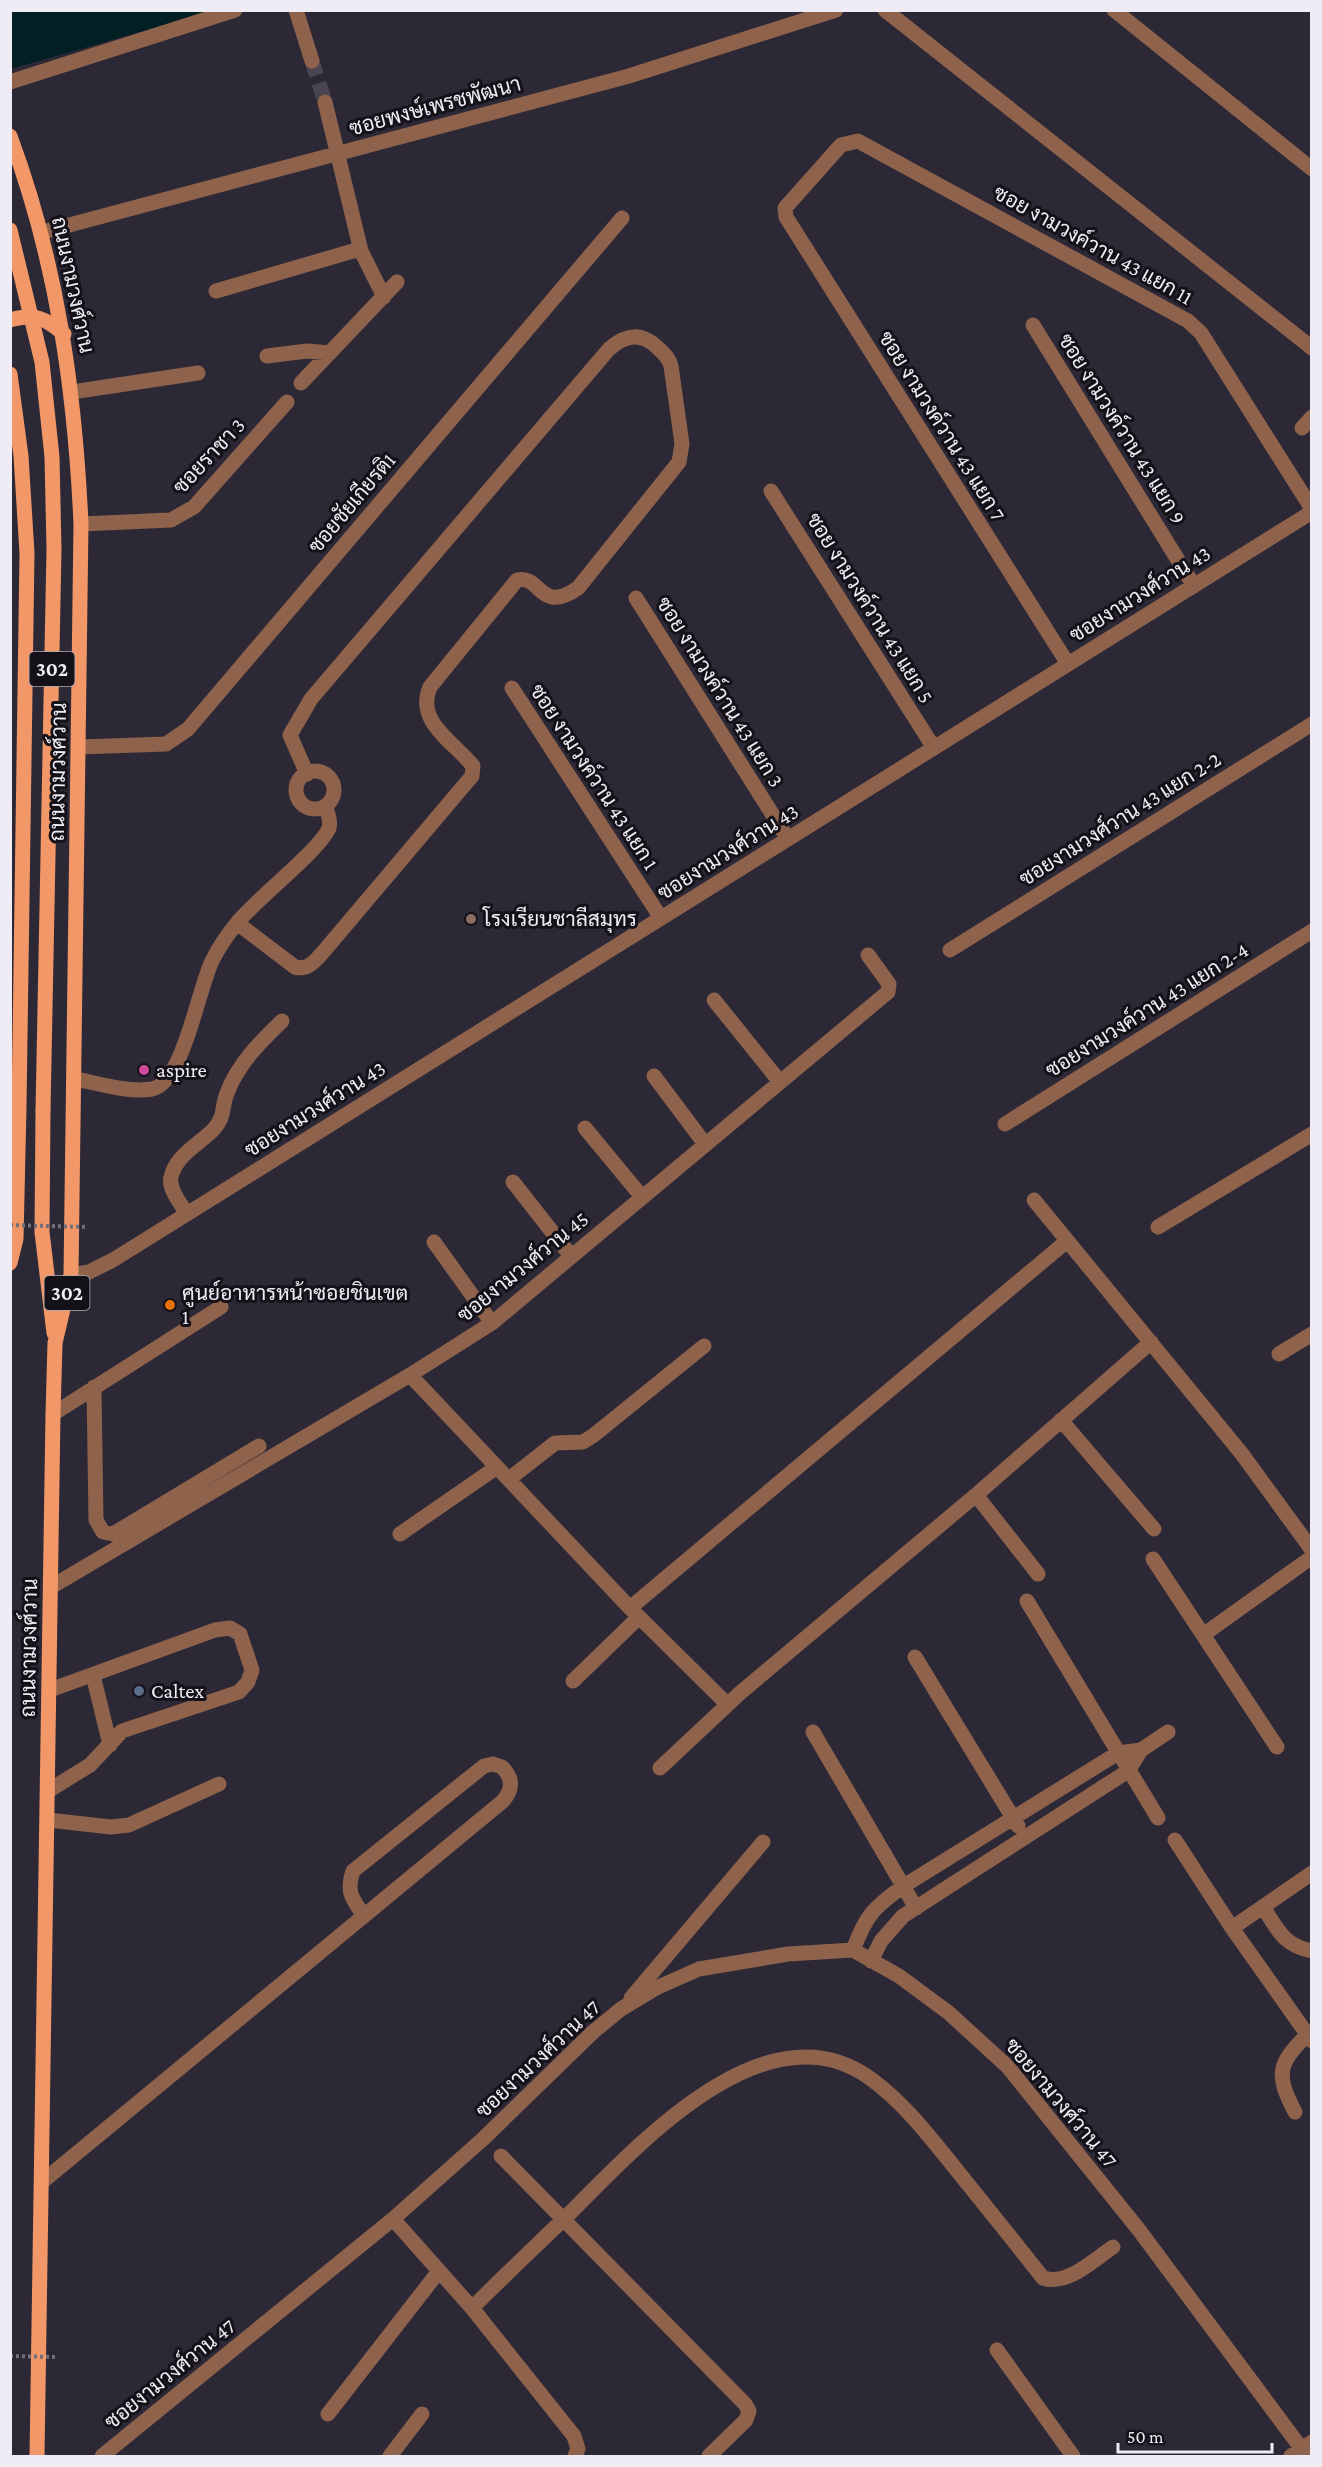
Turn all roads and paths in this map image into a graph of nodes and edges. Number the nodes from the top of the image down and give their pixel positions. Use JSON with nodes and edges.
{"nodes":[{"id":1,"x":235,"y":10,"type":"edge"},
{"id":2,"x":297,"y":10,"type":"edge"},
{"id":3,"x":836,"y":10,"type":"edge"},
{"id":4,"x":1114,"y":10,"type":"edge"},
{"id":5,"x":895,"y":13,"type":"edge"},
{"id":6,"x":312,"y":61,"type":"tunnel mouth"},
{"id":7,"x":10,"y":82,"type":"edge"},
{"id":8,"x":325,"y":102,"type":"tunnel mouth"},
{"id":9,"x":10,"y":136,"type":"edge"},
{"id":10,"x":841,"y":145,"type":"joint"},
{"id":11,"x":336,"y":154,"type":"junction"},
{"id":12,"x":1311,"y":168,"type":"edge"},
{"id":13,"x":622,"y":218,"type":"dead end"},
{"id":14,"x":10,"y":230,"type":"edge"},
{"id":15,"x":43,"y":232,"type":"junction"},
{"id":16,"x":361,"y":251,"type":"junction"},
{"id":17,"x":397,"y":282,"type":"dead end"},
{"id":18,"x":216,"y":291,"type":"dead end"},
{"id":19,"x":384,"y":297,"type":"junction"},
{"id":20,"x":10,"y":320,"type":"edge"},
{"id":21,"x":1033,"y":325,"type":"dead end"},
{"id":22,"x":64,"y":334,"type":"junction"},
{"id":23,"x":1311,"y":348,"type":"edge"},
{"id":24,"x":330,"y":353,"type":"junction"},
{"id":25,"x":267,"y":356,"type":"dead end"},
{"id":26,"x":198,"y":373,"type":"dead end"},
{"id":27,"x":10,"y":374,"type":"edge"},
{"id":28,"x":301,"y":383,"type":"dead end"},
{"id":29,"x":72,"y":392,"type":"junction"},
{"id":30,"x":287,"y":402,"type":"dead end"},
{"id":31,"x":771,"y":491,"type":"dead end"},
{"id":32,"x":1311,"y":511,"type":"edge"},
{"id":33,"x":81,"y":524,"type":"junction"},
{"id":34,"x":1194,"y":586,"type":"junction"},
{"id":35,"x":636,"y":598,"type":"dead end"},
{"id":36,"x":1068,"y":664,"type":"junction"},
{"id":37,"x":512,"y":688,"type":"dead end"},
{"id":38,"x":1311,"y":724,"type":"edge"},
{"id":39,"x":80,"y":747,"type":"junction"},
{"id":40,"x":934,"y":748,"type":"junction"},
{"id":41,"x":307,"y":774,"type":"junction"},
{"id":42,"x":325,"y":806,"type":"junction"},
{"id":43,"x":788,"y":839,"type":"junction"},
{"id":44,"x":661,"y":918,"type":"junction"},
{"id":45,"x":237,"y":923,"type":"junction"},
{"id":46,"x":1311,"y":931,"type":"edge"},
{"id":47,"x":950,"y":950,"type":"dead end"},
{"id":48,"x":868,"y":955,"type":"dead end"},
{"id":49,"x":714,"y":1000,"type":"dead end"},
{"id":50,"x":282,"y":1021,"type":"dead end"},
{"id":51,"x":654,"y":1076,"type":"dead end"},
{"id":52,"x":75,"y":1079,"type":"junction"},
{"id":53,"x":780,"y":1082,"type":"junction"},
{"id":54,"x":1005,"y":1125,"type":"dead end"},
{"id":55,"x":585,"y":1128,"type":"dead end"},
{"id":56,"x":1311,"y":1134,"type":"edge"},
{"id":57,"x":705,"y":1144,"type":"junction"},
{"id":58,"x":513,"y":1182,"type":"dead end"},
{"id":59,"x":642,"y":1197,"type":"junction"},
{"id":60,"x":1034,"y":1200,"type":"dead end"},
{"id":61,"x":186,"y":1214,"type":"junction"},
{"id":62,"x":10,"y":1225,"type":"edge"},
{"id":63,"x":87,"y":1227,"type":"dead end"},
{"id":64,"x":1158,"y":1227,"type":"dead end"},
{"id":65,"x":1067,"y":1240,"type":"junction"},
{"id":66,"x":434,"y":1242,"type":"dead end"},
{"id":67,"x":572,"y":1256,"type":"junction"},
{"id":68,"x":10,"y":1263,"type":"edge"},
{"id":69,"x":71,"y":1275,"type":"junction"},
{"id":70,"x":221,"y":1307,"type":"dead end"},
{"id":71,"x":492,"y":1323,"type":"junction"},
{"id":72,"x":1311,"y":1334,"type":"edge"},
{"id":73,"x":1151,"y":1342,"type":"junction"},
{"id":74,"x":55,"y":1343,"type":"junction"},
{"id":75,"x":704,"y":1346,"type":"dead end"},
{"id":76,"x":1279,"y":1354,"type":"dead end"},
{"id":77,"x":410,"y":1375,"type":"junction"},
{"id":78,"x":94,"y":1388,"type":"junction"},
{"id":79,"x":53,"y":1413,"type":"junction"},
{"id":80,"x":1061,"y":1420,"type":"junction"},
{"id":81,"x":259,"y":1446,"type":"dead end"},
{"id":82,"x":497,"y":1467,"type":"junction"},
{"id":83,"x":509,"y":1479,"type":"junction"},
{"id":84,"x":975,"y":1495,"type":"junction"},
{"id":85,"x":1154,"y":1529,"type":"dead end"},
{"id":86,"x":400,"y":1534,"type":"dead end"},
{"id":87,"x":1311,"y":1550,"type":"edge"},
{"id":88,"x":1311,"y":1557,"type":"edge"},
{"id":89,"x":1153,"y":1559,"type":"dead end"},
{"id":90,"x":1038,"y":1574,"type":"dead end"},
{"id":91,"x":51,"y":1587,"type":"junction"},
{"id":92,"x":1027,"y":1601,"type":"dead end"},
{"id":93,"x":635,"y":1612,"type":"junction"},
{"id":94,"x":1203,"y":1635,"type":"junction"},
{"id":95,"x":915,"y":1657,"type":"dead end"},
{"id":96,"x":93,"y":1675,"type":"junction"},
{"id":97,"x":573,"y":1681,"type":"dead end"},
{"id":98,"x":50,"y":1690,"type":"junction"},
{"id":99,"x":727,"y":1704,"type":"junction"},
{"id":100,"x":813,"y":1731,"type":"dead end"},
{"id":101,"x":1168,"y":1732,"type":"dead end"},
{"id":102,"x":110,"y":1745,"type":"junction"},
{"id":103,"x":1277,"y":1747,"type":"dead end"},
{"id":104,"x":1141,"y":1750,"type":"junction"},
{"id":105,"x":1118,"y":1753,"type":"junction"},
{"id":106,"x":660,"y":1768,"type":"dead end"},
{"id":107,"x":1128,"y":1770,"type":"junction"},
{"id":108,"x":219,"y":1784,"type":"dead end"},
{"id":109,"x":48,"y":1791,"type":"junction"},
{"id":110,"x":1013,"y":1817,"type":"junction"},
{"id":111,"x":1158,"y":1818,"type":"dead end"},
{"id":112,"x":48,"y":1820,"type":"junction"},
{"id":113,"x":1026,"y":1837,"type":"junction"},
{"id":114,"x":1174,"y":1840,"type":"dead end"},
{"id":115,"x":763,"y":1842,"type":"dead end"},
{"id":116,"x":1311,"y":1873,"type":"edge"},
{"id":117,"x":902,"y":1887,"type":"junction"},
{"id":118,"x":1263,"y":1907,"type":"junction"},
{"id":119,"x":916,"y":1908,"type":"junction"},
{"id":120,"x":364,"y":1916,"type":"junction"},
{"id":121,"x":1232,"y":1928,"type":"junction"},
{"id":122,"x":853,"y":1950,"type":"junction"},
{"id":123,"x":1311,"y":1951,"type":"edge"},
{"id":124,"x":871,"y":1961,"type":"junction"},
{"id":125,"x":621,"y":2009,"type":"junction"},
{"id":126,"x":1309,"y":2038,"type":"edge"},
{"id":127,"x":1295,"y":2112,"type":"dead end"},
{"id":128,"x":501,"y":2156,"type":"dead end"},
{"id":129,"x":42,"y":2182,"type":"junction"},
{"id":130,"x":393,"y":2219,"type":"junction"},
{"id":131,"x":562,"y":2220,"type":"junction"},
{"id":132,"x":1113,"y":2247,"type":"dead end"},
{"id":133,"x":439,"y":2271,"type":"junction"},
{"id":134,"x":472,"y":2308,"type":"junction"},
{"id":135,"x":997,"y":2350,"type":"dead end"},
{"id":136,"x":10,"y":2356,"type":"edge"},
{"id":137,"x":56,"y":2357,"type":"dead end"},
{"id":138,"x":328,"y":2414,"type":"dead end"},
{"id":139,"x":422,"y":2414,"type":"dead end"},
{"id":140,"x":1303,"y":2451,"type":"edge"},
{"id":141,"x":37,"y":2457,"type":"edge"},
{"id":142,"x":102,"y":2457,"type":"edge"},
{"id":143,"x":390,"y":2457,"type":"edge"},
{"id":144,"x":575,"y":2457,"type":"edge"},
{"id":145,"x":709,"y":2457,"type":"edge"},
{"id":146,"x":1073,"y":2457,"type":"edge"}],
"edges":[{"from":1,"to":7,"type":"street"},
{"from":2,"to":6,"type":"street"},
{"from":3,"to":11,"type":"street","name":"ซอยพงษ์เพรชพัฒนา"},
{"from":4,"to":12,"type":"street"},
{"from":5,"to":23,"type":"street"},
{"from":8,"to":11,"type":"street"},
{"from":9,"to":15,"type":"main road","name":"ถนนงามวงศ์วาน","number":"302"},
{"from":10,"to":32,"type":"street","name":"ซอย งามวงค์วาน 43 แยก 11"},
{"from":10,"to":36,"type":"street","name":"ซอย งามวงค์วาน 43 แยก 7"},
{"from":11,"to":15,"type":"street","name":"ซอยพงษ์เพรชพัฒนา"},
{"from":11,"to":16,"type":"street"},
{"from":13,"to":39,"type":"street","name":"ซอยชัยเกียรติ1"},
{"from":14,"to":74,"type":"main road","name":"ถนนงามวงศ์วาน","number":"302","bridge":true},
{"from":15,"to":22,"type":"main road","name":"ถนนงามวงศ์วาน","number":"302"},
{"from":16,"to":18,"type":"street"},
{"from":16,"to":19,"type":"street"},
{"from":17,"to":19,"type":"street"},
{"from":19,"to":24,"type":"street"},
{"from":20,"to":22,"type":"main road"},
{"from":21,"to":34,"type":"street","name":"ซอย งามวงค์วาน 43 แยก 9"},
{"from":22,"to":29,"type":"main road","name":"ถนนงามวงศ์วาน","number":"302"},
{"from":24,"to":25,"type":"street"},
{"from":24,"to":28,"type":"street"},
{"from":26,"to":29,"type":"street"},
{"from":27,"to":68,"type":"main road","name":"ถนนงามวงศ์วาน","number":"302"},
{"from":29,"to":33,"type":"main road","name":"ถนนงามวงศ์วาน","number":"302"},
{"from":30,"to":33,"type":"street","name":"ซอยราชา 3"},
{"from":31,"to":40,"type":"street","name":"ซอย งามวงค์วาน 43 แยก 5"},
{"from":32,"to":34,"type":"street","name":"ซอยงามวงศ์วาน 43"},
{"from":33,"to":39,"type":"main road","name":"ถนนงามวงศ์วาน","number":"302"},
{"from":34,"to":36,"type":"street","name":"ซอยงามวงศ์วาน 43"},
{"from":35,"to":43,"type":"street","name":"ซอย งามวงค์วาน 43 แยก 3"},
{"from":36,"to":40,"type":"street","name":"ซอยงามวงศ์วาน 43"},
{"from":37,"to":44,"type":"street","name":"ซอย งามวงค์วาน 43 แยก 1"},
{"from":38,"to":47,"type":"street","name":"ซอยงามวงศ์วาน 43 แยก 2-2"},
{"from":39,"to":52,"type":"main road","name":"ถนนงามวงศ์วาน","number":"302"},
{"from":40,"to":43,"type":"street","name":"ซอยงามวงศ์วาน 43"},
{"from":41,"to":42,"type":"street"},
{"from":41,"to":42,"type":"street"},
{"from":41,"to":45,"type":"street"},
{"from":42,"to":45,"type":"street"},
{"from":43,"to":44,"type":"street","name":"ซอยงามวงศ์วาน 43"},
{"from":44,"to":61,"type":"street","name":"ซอยงามวงศ์วาน 43"},
{"from":45,"to":52,"type":"street"},
{"from":46,"to":54,"type":"street","name":"ซอยงามวงค์วาน 43 แยก 2-4"},
{"from":48,"to":53,"type":"street","name":"ซอยงามวงศ์วาน 45"},
{"from":49,"to":53,"type":"street"},
{"from":50,"to":61,"type":"street"},
{"from":51,"to":57,"type":"street"},
{"from":52,"to":69,"type":"main road","name":"ถนนงามวงศ์วาน","number":"302"},
{"from":53,"to":57,"type":"street","name":"ซอยงามวงศ์วาน 45"},
{"from":55,"to":59,"type":"street"},
{"from":56,"to":64,"type":"street"},
{"from":57,"to":59,"type":"street","name":"ซอยงามวงศ์วาน 45"},
{"from":58,"to":67,"type":"street"},
{"from":59,"to":67,"type":"street","name":"ซอยงามวงศ์วาน 45"},
{"from":60,"to":65,"type":"street"},
{"from":61,"to":69,"type":"street","name":"ซอยงามวงศ์วาน 43"},
{"from":62,"to":63,"type":"path","bridge":true},
{"from":65,"to":73,"type":"street"},
{"from":65,"to":93,"type":"street"},
{"from":66,"to":71,"type":"street"},
{"from":67,"to":71,"type":"street","name":"ซอยงามวงศ์วาน 45"},
{"from":69,"to":74,"type":"main road","name":"ถนนงามวงศ์วาน","number":"302"},
{"from":70,"to":78,"type":"street"},
{"from":71,"to":77,"type":"street","name":"ซอยงามวงศ์วาน 45"},
{"from":72,"to":76,"type":"street"},
{"from":73,"to":80,"type":"street"},
{"from":73,"to":87,"type":"street"},
{"from":74,"to":79,"type":"main road","name":"ถนนงามวงศ์วาน","number":"302"},
{"from":75,"to":83,"type":"street"},
{"from":77,"to":82,"type":"street"},
{"from":77,"to":91,"type":"street","name":"ซอยงามวงศ์วาน 45"},
{"from":78,"to":79,"type":"street"},
{"from":78,"to":81,"type":"street"},
{"from":79,"to":91,"type":"main road","name":"ถนนงามวงศ์วาน","number":"302"},
{"from":80,"to":84,"type":"street"},
{"from":80,"to":85,"type":"street"},
{"from":82,"to":83,"type":"street"},
{"from":82,"to":86,"type":"street"},
{"from":83,"to":93,"type":"street"},
{"from":84,"to":90,"type":"street"},
{"from":84,"to":99,"type":"street"},
{"from":88,"to":94,"type":"street"},
{"from":89,"to":94,"type":"street"},
{"from":91,"to":98,"type":"main road","name":"ถนนงามวงศ์วาน","number":"302"},
{"from":92,"to":105,"type":"street"},
{"from":93,"to":97,"type":"street"},
{"from":93,"to":99,"type":"street"},
{"from":94,"to":103,"type":"street"},
{"from":95,"to":110,"type":"street"},
{"from":96,"to":98,"type":"street"},
{"from":96,"to":102,"type":"street"},
{"from":96,"to":102,"type":"street"},
{"from":98,"to":109,"type":"main road","name":"ถนนงามวงศ์วาน","number":"302"},
{"from":99,"to":106,"type":"street"},
{"from":100,"to":117,"type":"street"},
{"from":101,"to":104,"type":"street"},
{"from":102,"to":109,"type":"street"},
{"from":104,"to":105,"type":"street"},
{"from":104,"to":107,"type":"street"},
{"from":105,"to":107,"type":"street"},
{"from":105,"to":110,"type":"street"},
{"from":107,"to":111,"type":"street"},
{"from":107,"to":113,"type":"street"},
{"from":108,"to":112,"type":"street"},
{"from":109,"to":112,"type":"main road","name":"ถนนงามวงศ์วาน","number":"302"},
{"from":110,"to":113,"type":"street"},
{"from":110,"to":117,"type":"street"},
{"from":112,"to":129,"type":"main road","name":"ถนนงามวงศ์วาน","number":"302"},
{"from":113,"to":119,"type":"street"},
{"from":114,"to":121,"type":"street"},
{"from":115,"to":125,"type":"street"},
{"from":116,"to":118,"type":"street"},
{"from":117,"to":119,"type":"street"},
{"from":117,"to":122,"type":"street"},
{"from":118,"to":121,"type":"street"},
{"from":118,"to":123,"type":"street"},
{"from":119,"to":124,"type":"street"},
{"from":120,"to":120,"type":"street"},
{"from":120,"to":129,"type":"street"},
{"from":121,"to":126,"type":"street"},
{"from":122,"to":124,"type":"street","name":"ซอยงามวงศ์วาน 47"},
{"from":122,"to":125,"type":"street","name":"ซอยงามวงศ์วาน 47"},
{"from":124,"to":140,"type":"street","name":"ซอยงามวงศ์วาน 47"},
{"from":125,"to":130,"type":"street","name":"ซอยงามวงศ์วาน 47"},
{"from":126,"to":127,"type":"street"},
{"from":128,"to":131,"type":"street"},
{"from":129,"to":141,"type":"main road","name":"ถนนงามวงศ์วาน","number":"302"},
{"from":130,"to":133,"type":"street"},
{"from":130,"to":142,"type":"street","name":"ซอยงามวงศ์วาน 47"},
{"from":131,"to":132,"type":"street"},
{"from":131,"to":134,"type":"street"},
{"from":131,"to":145,"type":"street"},
{"from":133,"to":134,"type":"street"},
{"from":133,"to":138,"type":"street"},
{"from":134,"to":144,"type":"street"},
{"from":135,"to":146,"type":"street"},
{"from":136,"to":137,"type":"path","bridge":true},
{"from":139,"to":143,"type":"street"}]}
